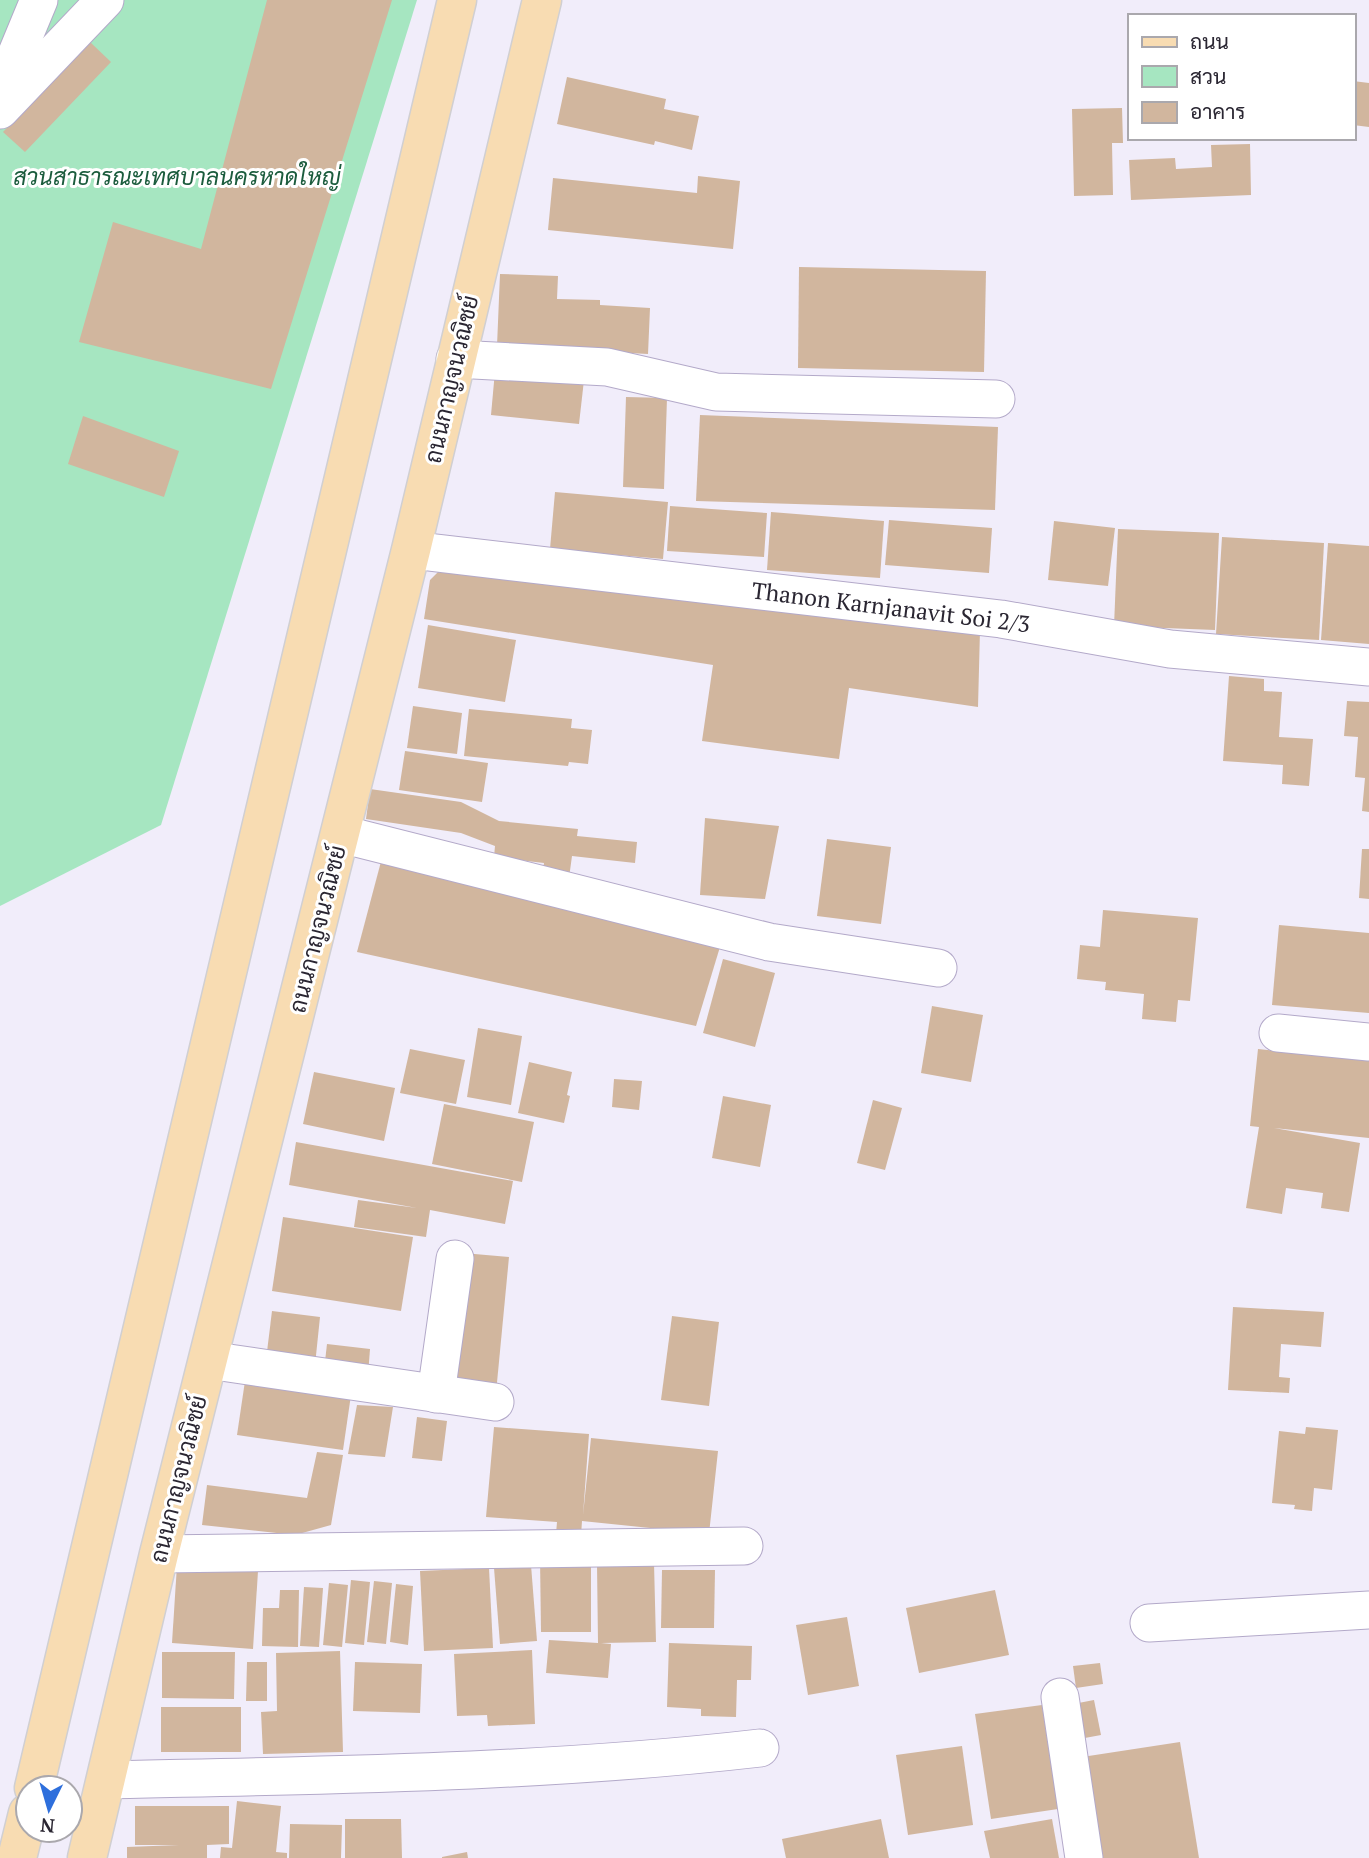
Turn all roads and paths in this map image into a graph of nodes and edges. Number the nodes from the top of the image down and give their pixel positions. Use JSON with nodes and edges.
{"nodes":[{"id":1,"x":38,"y":0,"type":"edge"},
{"id":2,"x":105,"y":0,"type":"edge"},
{"id":3,"x":457,"y":0,"type":"edge"},
{"id":4,"x":542,"y":0,"type":"edge"},
{"id":5,"x":0,"y":94,"type":"edge"},
{"id":6,"x":0,"y":110,"type":"edge"},
{"id":7,"x":455,"y":359,"type":"junction"},
{"id":8,"x":996,"y":399,"type":"dead end"},
{"id":9,"x":411,"y":550,"type":"junction"},
{"id":10,"x":1369,"y":667,"type":"edge"},
{"id":11,"x":341,"y":834,"type":"junction"},
{"id":12,"x":938,"y":968,"type":"dead end"},
{"id":13,"x":1278,"y":1033,"type":"dead end"},
{"id":14,"x":1369,"y":1042,"type":"edge"},
{"id":15,"x":455,"y":1259,"type":"dead end"},
{"id":16,"x":208,"y":1360,"type":"junction"},
{"id":17,"x":436,"y":1394,"type":"junction"},
{"id":18,"x":495,"y":1402,"type":"dead end"},
{"id":19,"x":744,"y":1546,"type":"dead end"},
{"id":20,"x":159,"y":1553,"type":"junction"},
{"id":21,"x":1369,"y":1610,"type":"edge"},
{"id":22,"x":1149,"y":1623,"type":"dead end"},
{"id":23,"x":1060,"y":1697,"type":"dead end"},
{"id":24,"x":760,"y":1748,"type":"dead end"},
{"id":25,"x":37,"y":1774,"type":"edge"},
{"id":26,"x":107,"y":1780,"type":"junction"},
{"id":27,"x":87,"y":1858,"type":"edge"},
{"id":28,"x":1084,"y":1858,"type":"edge"}],
"edges":[{"from":1,"to":5,"type":"street"},
{"from":2,"to":6,"type":"street"},
{"from":3,"to":25,"type":"main road"},
{"from":4,"to":7,"type":"main road","name":"ถนนกาญจนวณิชย์"},
{"from":7,"to":8,"type":"street"},
{"from":7,"to":9,"type":"main road","name":"ถนนกาญจนวณิชย์"},
{"from":9,"to":10,"type":"street","name":"Thanon Karnjanavit Soi 2/3"},
{"from":9,"to":11,"type":"main road","name":"ถนนกาญจนวณิชย์"},
{"from":11,"to":12,"type":"street"},
{"from":11,"to":16,"type":"main road","name":"ถนนกาญจนวณิชย์"},
{"from":13,"to":14,"type":"street"},
{"from":15,"to":17,"type":"street"},
{"from":16,"to":17,"type":"street"},
{"from":16,"to":20,"type":"main road","name":"ถนนกาญจนวณิชย์"},
{"from":17,"to":18,"type":"street"},
{"from":19,"to":20,"type":"street"},
{"from":20,"to":26,"type":"main road","name":"ถนนกาญจนวณิชย์"},
{"from":21,"to":22,"type":"street"},
{"from":23,"to":28,"type":"street"},
{"from":24,"to":26,"type":"street"},
{"from":26,"to":27,"type":"main road","name":"ถนนกาญจนวณิชย์"}]}
